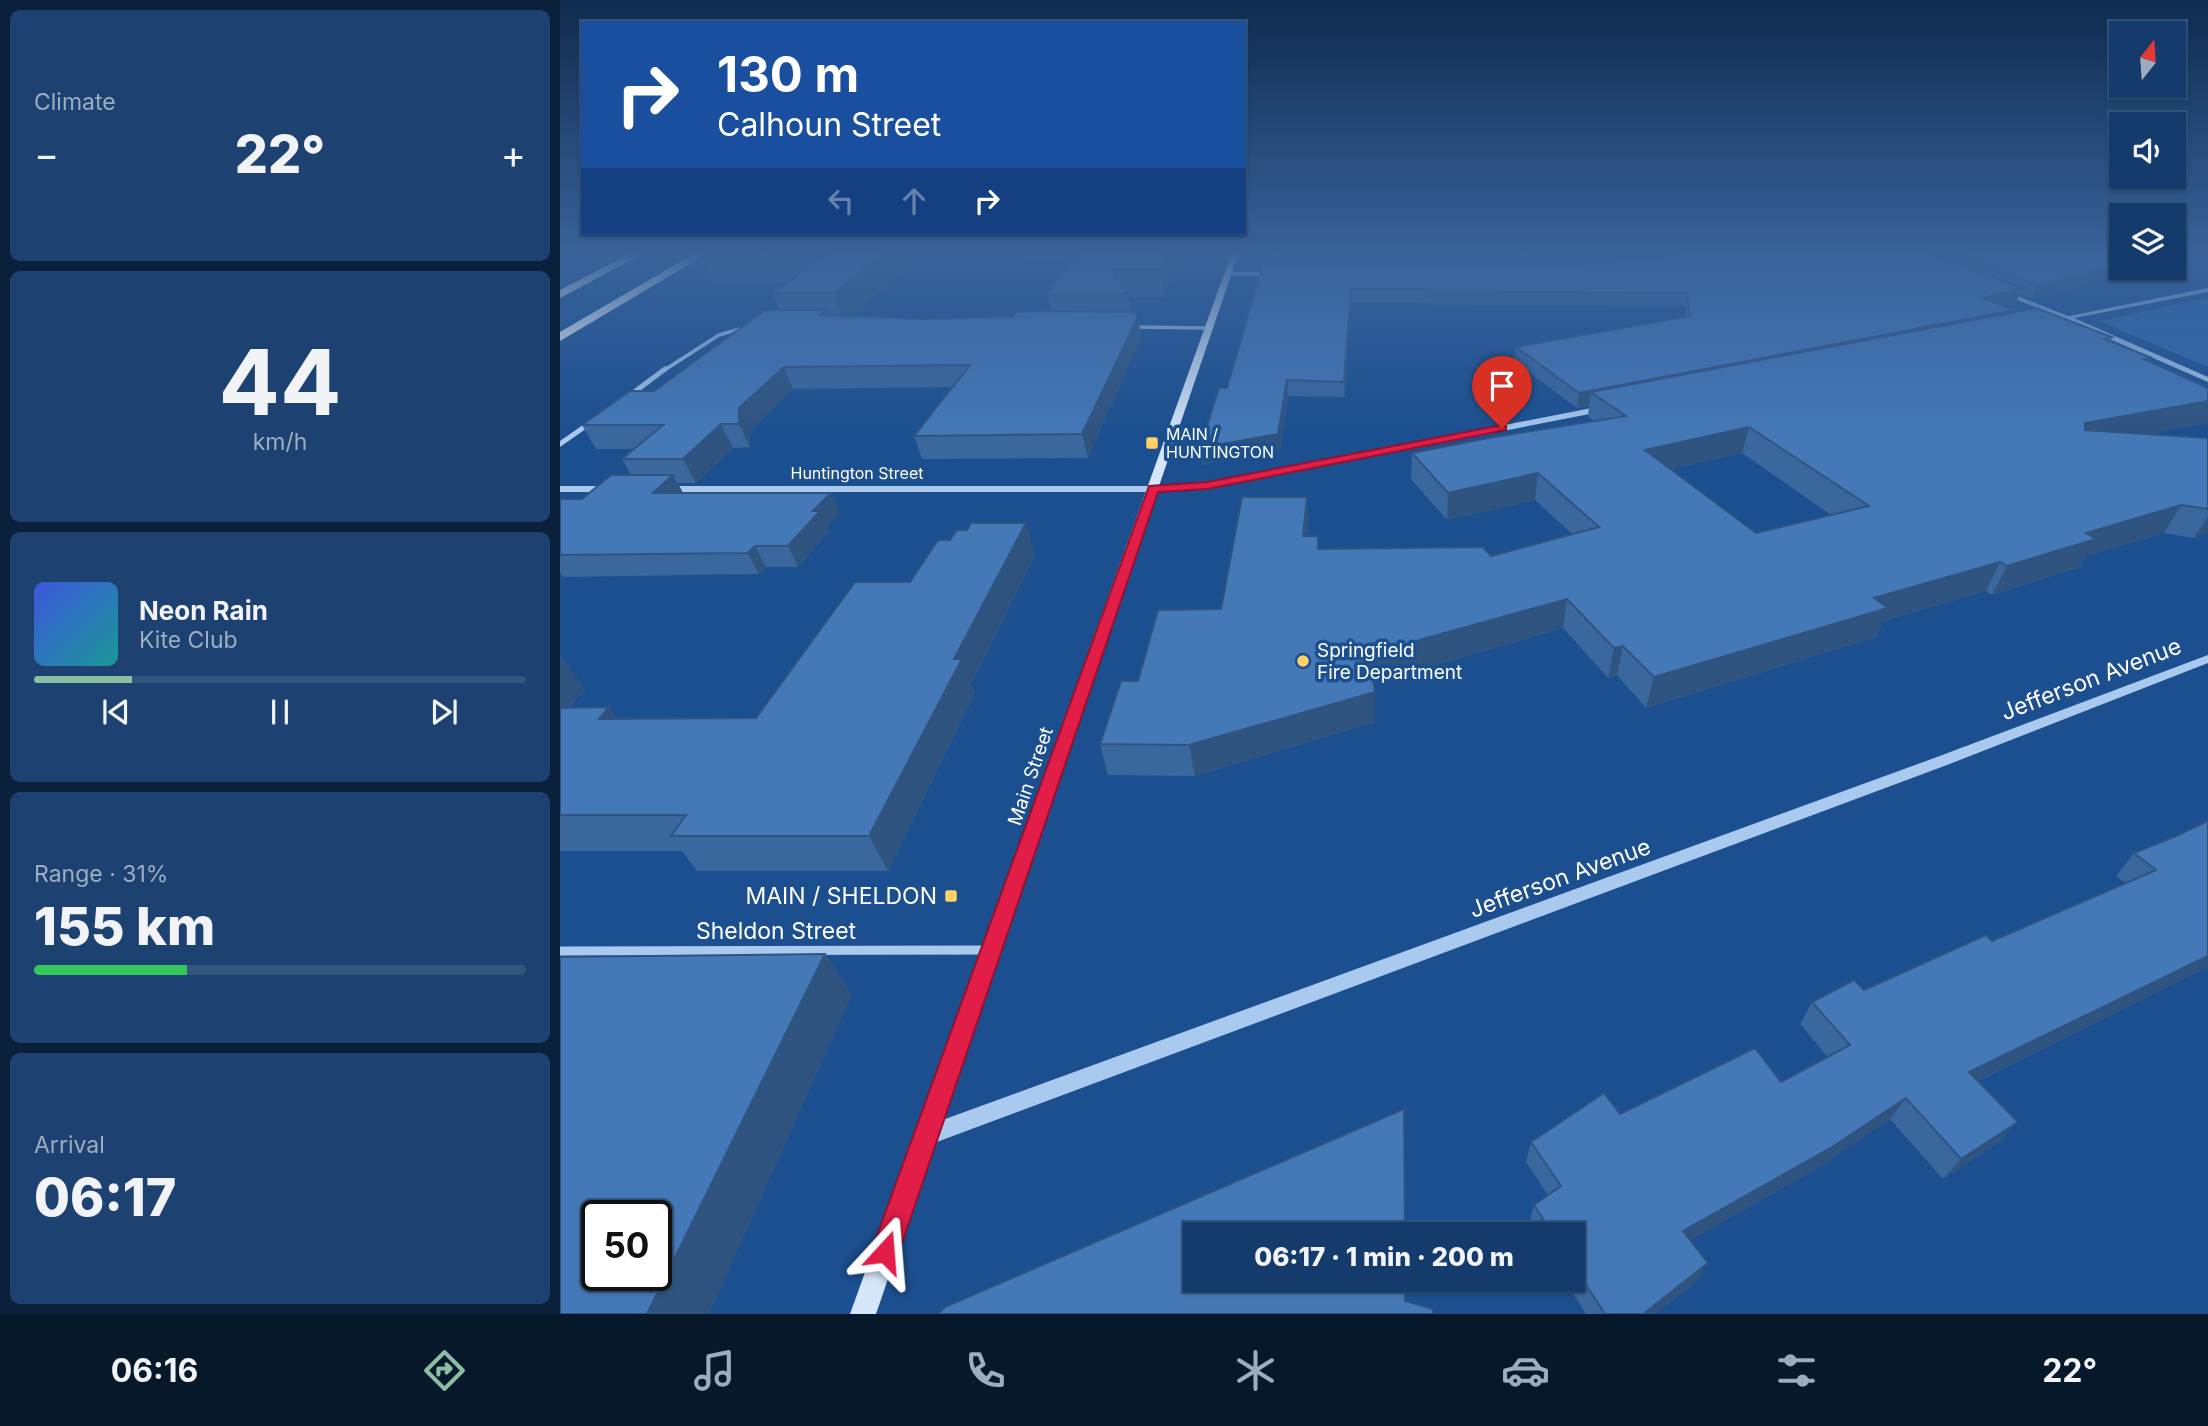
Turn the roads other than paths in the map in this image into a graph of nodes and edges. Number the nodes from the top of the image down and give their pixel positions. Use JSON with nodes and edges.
{"nodes":[{"id":1,"x":601,"y":313,"type":"edge"},
{"id":2,"x":607,"y":313,"type":"edge"},
{"id":3,"x":1215,"y":313,"type":"edge"},
{"id":4,"x":2056,"y":313,"type":"edge"},
{"id":5,"x":2091,"y":313,"type":"edge"},
{"id":6,"x":2068,"y":318,"type":"junction"},
{"id":7,"x":2045,"y":322,"type":"edge"},
{"id":8,"x":753,"y":326,"type":"edge"},
{"id":9,"x":1129,"y":327,"type":"edge"},
{"id":10,"x":1210,"y":328,"type":"junction"},
{"id":11,"x":560,"y":337,"type":"edge"},
{"id":12,"x":560,"y":346,"type":"edge"},
{"id":13,"x":2208,"y":380,"type":"edge"},
{"id":14,"x":624,"y":399,"type":"edge"},
{"id":15,"x":1611,"y":407,"type":"edge"},
{"id":16,"x":592,"y":422,"type":"edge"},
{"id":17,"x":560,"y":444,"type":"edge"},
{"id":18,"x":560,"y":489,"type":"edge"},
{"id":19,"x":615,"y":489,"type":"edge"},
{"id":20,"x":655,"y":489,"type":"edge"},
{"id":21,"x":1153,"y":489,"type":"junction"},
{"id":22,"x":2208,"y":659,"type":"edge"},
{"id":23,"x":991,"y":950,"type":"junction"},
{"id":24,"x":560,"y":951,"type":"edge"},
{"id":25,"x":926,"y":1136,"type":"junction"},
{"id":26,"x":863,"y":1314,"type":"edge"}],
"edges":[{"from":1,"to":11,"type":"highway"},
{"from":2,"to":12,"type":"highway"},
{"from":3,"to":10,"type":"main road","name":"Main Street"},
{"from":4,"to":6,"type":"street"},
{"from":5,"to":6,"type":"street"},
{"from":6,"to":7,"type":"street"},
{"from":6,"to":13,"type":"street"},
{"from":8,"to":14,"type":"street"},
{"from":9,"to":10,"type":"street"},
{"from":10,"to":21,"type":"main road","name":"Main Street"},
{"from":15,"to":21,"type":"street","name":"Huntington Street"},
{"from":16,"to":17,"type":"street"},
{"from":18,"to":19,"type":"street"},
{"from":20,"to":21,"type":"street","name":"Huntington Street"},
{"from":21,"to":23,"type":"main road","name":"Main Street"},
{"from":22,"to":25,"type":"street","name":"Jefferson Avenue"},
{"from":23,"to":24,"type":"street","name":"Sheldon Street"},
{"from":23,"to":25,"type":"main road","name":"Main Street"},
{"from":25,"to":26,"type":"main road","name":"Main Street"}]}
